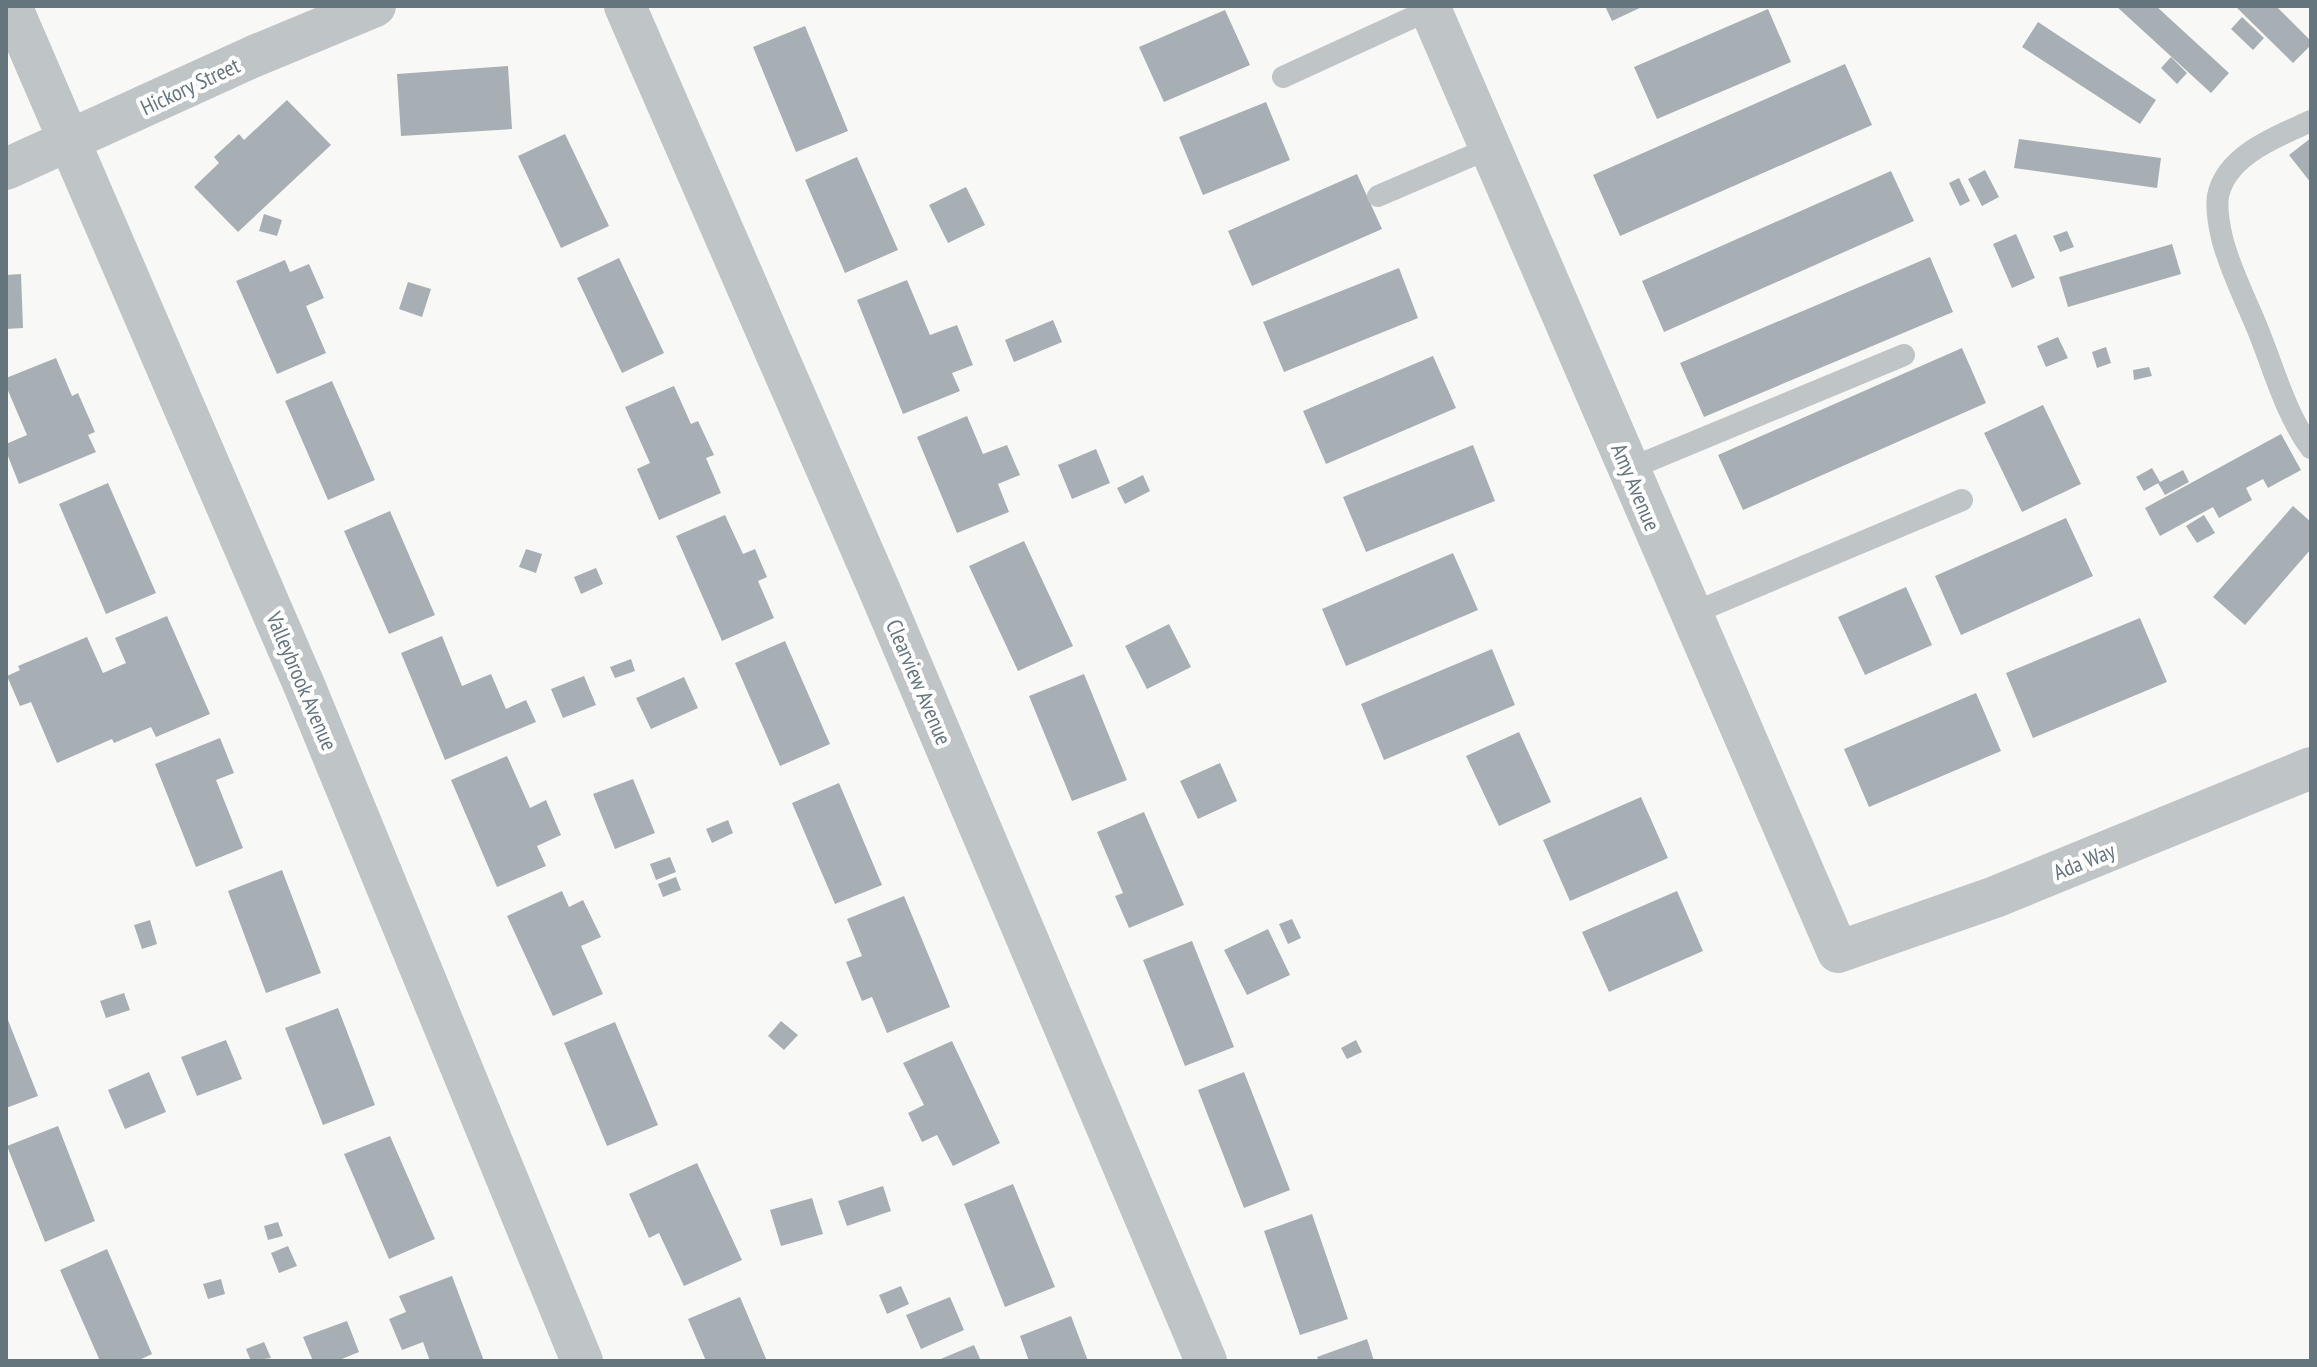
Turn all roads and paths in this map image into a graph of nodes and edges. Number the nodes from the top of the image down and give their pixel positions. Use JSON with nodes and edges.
{"nodes":[{"id":1,"x":11,"y":6,"type":"edge"},
{"id":2,"x":375,"y":6,"type":"edge"},
{"id":3,"x":625,"y":6,"type":"edge"},
{"id":4,"x":1430,"y":8,"type":"edge"},
{"id":5,"x":1283,"y":77,"type":"dead end"},
{"id":6,"x":2311,"y":121,"type":"edge"},
{"id":7,"x":69,"y":142,"type":"junction"},
{"id":8,"x":1490,"y":148,"type":"junction"},
{"id":9,"x":6,"y":169,"type":"edge"},
{"id":10,"x":1378,"y":196,"type":"dead end"},
{"id":11,"x":1904,"y":355,"type":"dead end"},
{"id":12,"x":2311,"y":448,"type":"edge"},
{"id":13,"x":1629,"y":469,"type":"junction"},
{"id":14,"x":1962,"y":500,"type":"dead end"},
{"id":15,"x":1691,"y":614,"type":"junction"},
{"id":16,"x":2311,"y":768,"type":"edge"},
{"id":17,"x":1855,"y":947,"type":"joint"},
{"id":18,"x":582,"y":1361,"type":"edge"},
{"id":19,"x":1206,"y":1361,"type":"edge"}],
"edges":[{"from":1,"to":7,"type":"street","name":"Valleybrook Avenue"},
{"from":2,"to":7,"type":"street","name":"Hickory Street"},
{"from":3,"to":19,"type":"street","name":"Clearview Avenue"},
{"from":4,"to":5,"type":"lane"},
{"from":4,"to":8,"type":"street","name":"Amy Avenue"},
{"from":6,"to":12,"type":"lane"},
{"from":7,"to":9,"type":"street","name":"Hickory Street"},
{"from":7,"to":18,"type":"street","name":"Valleybrook Avenue"},
{"from":8,"to":10,"type":"lane"},
{"from":8,"to":13,"type":"street","name":"Amy Avenue"},
{"from":11,"to":13,"type":"lane"},
{"from":13,"to":15,"type":"street","name":"Amy Avenue"},
{"from":14,"to":15,"type":"lane"},
{"from":15,"to":17,"type":"street","name":"Amy Avenue"},
{"from":16,"to":17,"type":"street","name":"Ada Way"}]}
